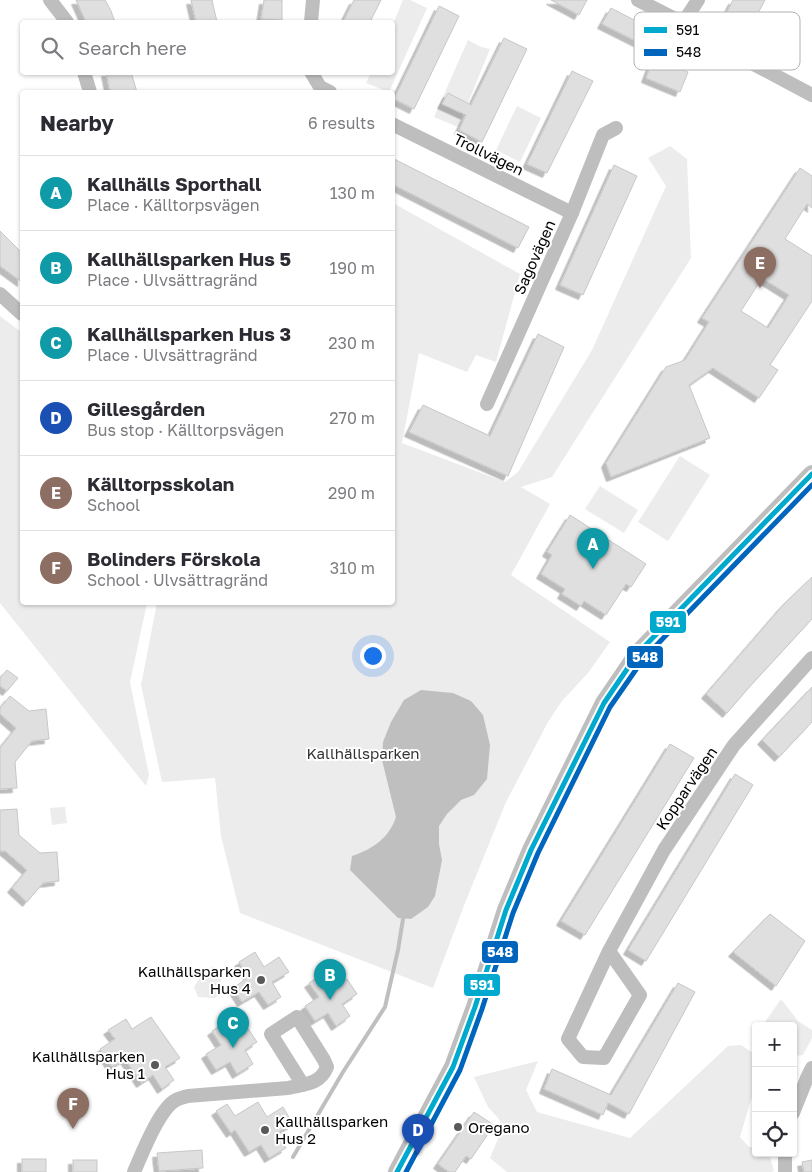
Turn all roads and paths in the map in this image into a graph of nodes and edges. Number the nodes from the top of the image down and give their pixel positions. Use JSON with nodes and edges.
{"nodes":[{"id":1,"x":50,"y":0,"type":"edge"},
{"id":2,"x":313,"y":0,"type":"edge"},
{"id":3,"x":638,"y":0,"type":"edge"},
{"id":4,"x":698,"y":0,"type":"edge"},
{"id":5,"x":661,"y":12,"type":"edge"},
{"id":6,"x":690,"y":12,"type":"edge"},
{"id":7,"x":65,"y":20,"type":"edge"},
{"id":8,"x":311,"y":20,"type":"edge"},
{"id":9,"x":764,"y":70,"type":"edge"},
{"id":10,"x":85,"y":75,"type":"edge"},
{"id":11,"x":312,"y":76,"type":"edge"},
{"id":12,"x":89,"y":90,"type":"edge"},
{"id":13,"x":326,"y":90,"type":"edge"},
{"id":14,"x":812,"y":95,"type":"edge"},
{"id":15,"x":395,"y":125,"type":"edge"},
{"id":16,"x":616,"y":128,"type":"dead end"},
{"id":17,"x":572,"y":213,"type":"junction"},
{"id":18,"x":0,"y":294,"type":"edge"},
{"id":19,"x":20,"y":312,"type":"edge"},
{"id":20,"x":487,"y":404,"type":"dead end"},
{"id":21,"x":812,"y":474,"type":"edge"},
{"id":22,"x":812,"y":658,"type":"edge"},
{"id":23,"x":609,"y":951,"type":"junction"},
{"id":24,"x":812,"y":1068,"type":"edge"},
{"id":25,"x":302,"y":1085,"type":"junction"},
{"id":26,"x":793,"y":1112,"type":"edge"},
{"id":27,"x":785,"y":1157,"type":"edge"},
{"id":28,"x":134,"y":1172,"type":"edge"},
{"id":29,"x":397,"y":1172,"type":"edge"},
{"id":30,"x":785,"y":1172,"type":"edge"}],
"edges":[{"from":1,"to":7,"type":"street"},
{"from":2,"to":8,"type":"street"},
{"from":3,"to":5,"type":"street"},
{"from":4,"to":6,"type":"street"},
{"from":9,"to":14,"type":"street"},
{"from":10,"to":12,"type":"street"},
{"from":11,"to":13,"type":"street"},
{"from":15,"to":17,"type":"street","name":"Trollvägen"},
{"from":16,"to":17,"type":"street","name":"Sagovägen"},
{"from":17,"to":20,"type":"street","name":"Sagovägen"},
{"from":18,"to":19,"type":"street"},
{"from":21,"to":29,"type":"street"},
{"from":22,"to":23,"type":"street","name":"Kopparvägen"},
{"from":23,"to":23,"type":"street","name":"Kopparvägen"},
{"from":24,"to":26,"type":"street"},
{"from":25,"to":25,"type":"street"},
{"from":25,"to":28,"type":"street"},
{"from":27,"to":30,"type":"street"}]}
